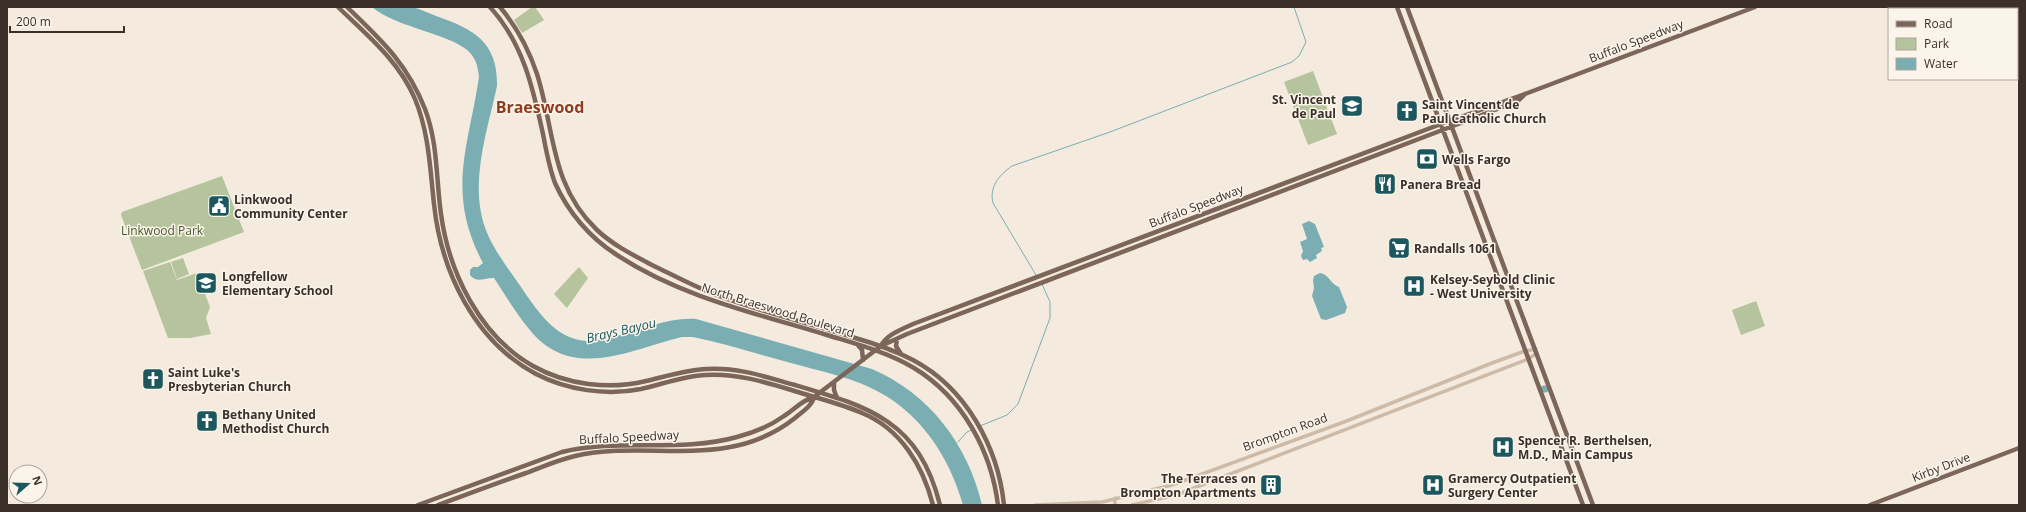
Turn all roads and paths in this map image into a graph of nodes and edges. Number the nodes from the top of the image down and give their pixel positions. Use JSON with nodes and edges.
{"nodes":[{"id":1,"x":338,"y":7,"type":"edge"},
{"id":2,"x":347,"y":7,"type":"edge"},
{"id":3,"x":490,"y":7,"type":"edge"},
{"id":4,"x":500,"y":7,"type":"edge"},
{"id":5,"x":1397,"y":7,"type":"edge"},
{"id":6,"x":1407,"y":7,"type":"edge"},
{"id":7,"x":1754,"y":7,"type":"edge"},
{"id":8,"x":1415,"y":29,"type":"junction"},
{"id":9,"x":1407,"y":33,"type":"junction"},
{"id":10,"x":519,"y":35,"type":"junction"},
{"id":11,"x":513,"y":38,"type":"junction"},
{"id":12,"x":1525,"y":94,"type":"junction"},
{"id":13,"x":1450,"y":120,"type":"junction"},
{"id":14,"x":1440,"y":124,"type":"junction"},
{"id":15,"x":1452,"y":126,"type":"junction"},
{"id":16,"x":1443,"y":130,"type":"junction"},
{"id":17,"x":1373,"y":149,"type":"junction"},
{"id":18,"x":1371,"y":158,"type":"junction"},
{"id":19,"x":578,"y":208,"type":"junction"},
{"id":20,"x":572,"y":213,"type":"junction"},
{"id":21,"x":897,"y":339,"type":"junction"},
{"id":22,"x":858,"y":345,"type":"junction"},
{"id":23,"x":880,"y":346,"type":"junction"},
{"id":24,"x":875,"y":350,"type":"junction"},
{"id":25,"x":1525,"y":351,"type":"junction"},
{"id":26,"x":1536,"y":351,"type":"junction"},
{"id":27,"x":901,"y":354,"type":"junction"},
{"id":28,"x":862,"y":360,"type":"junction"},
{"id":29,"x":1528,"y":360,"type":"junction"},
{"id":30,"x":1468,"y":373,"type":"junction"},
{"id":31,"x":834,"y":382,"type":"junction"},
{"id":32,"x":1470,"y":382,"type":"junction"},
{"id":33,"x":796,"y":392,"type":"junction"},
{"id":34,"x":820,"y":393,"type":"junction"},
{"id":35,"x":814,"y":397,"type":"junction"},
{"id":36,"x":837,"y":398,"type":"junction"},
{"id":37,"x":800,"y":404,"type":"junction"},
{"id":38,"x":2019,"y":448,"type":"edge"},
{"id":39,"x":1261,"y":452,"type":"junction"},
{"id":40,"x":1264,"y":460,"type":"junction"},
{"id":41,"x":1115,"y":498,"type":"junction"},
{"id":42,"x":418,"y":505,"type":"edge"},
{"id":43,"x":438,"y":505,"type":"edge"},
{"id":44,"x":934,"y":505,"type":"edge"},
{"id":45,"x":940,"y":505,"type":"edge"},
{"id":46,"x":998,"y":505,"type":"edge"},
{"id":47,"x":1004,"y":505,"type":"edge"},
{"id":48,"x":1035,"y":505,"type":"edge"},
{"id":49,"x":1058,"y":505,"type":"edge"},
{"id":50,"x":1115,"y":505,"type":"edge"},
{"id":51,"x":1132,"y":505,"type":"edge"},
{"id":52,"x":1583,"y":505,"type":"edge"},
{"id":53,"x":1593,"y":505,"type":"edge"},
{"id":54,"x":1870,"y":505,"type":"edge"}],
"edges":[{"from":1,"to":33,"type":"main road"},
{"from":2,"to":34,"type":"main road"},
{"from":3,"to":11,"type":"main road","name":"North Braeswood Boulevard"},
{"from":4,"to":10,"type":"main road","name":"North Braeswood Boulevard"},
{"from":5,"to":9,"type":"main road"},
{"from":6,"to":8,"type":"main road"},
{"from":7,"to":12,"type":"main road","name":"Buffalo Speedway"},
{"from":8,"to":9,"type":"main road"},
{"from":8,"to":13,"type":"main road"},
{"from":9,"to":14,"type":"main road"},
{"from":10,"to":11,"type":"main road"},
{"from":10,"to":19,"type":"main road","name":"North Braeswood Boulevard"},
{"from":11,"to":20,"type":"main road","name":"North Braeswood Boulevard"},
{"from":12,"to":13,"type":"main road","name":"Buffalo Speedway"},
{"from":12,"to":15,"type":"main road","name":"Buffalo Speedway"},
{"from":13,"to":14,"type":"main road","name":"Buffalo Speedway"},
{"from":13,"to":15,"type":"main road"},
{"from":14,"to":16,"type":"main road"},
{"from":14,"to":17,"type":"main road","name":"Buffalo Speedway"},
{"from":15,"to":16,"type":"main road","name":"Buffalo Speedway"},
{"from":15,"to":26,"type":"main road"},
{"from":16,"to":18,"type":"main road","name":"Buffalo Speedway"},
{"from":16,"to":25,"type":"main road"},
{"from":17,"to":18,"type":"main road"},
{"from":17,"to":23,"type":"main road","name":"Buffalo Speedway"},
{"from":18,"to":21,"type":"main road","name":"Buffalo Speedway"},
{"from":19,"to":20,"type":"main road"},
{"from":19,"to":23,"type":"main road","name":"North Braeswood Boulevard"},
{"from":20,"to":22,"type":"main road","name":"North Braeswood Boulevard"},
{"from":21,"to":23,"type":"main road","name":"Buffalo Speedway"},
{"from":21,"to":27,"type":"main road"},
{"from":22,"to":24,"type":"main road","name":"North Braeswood Boulevard"},
{"from":22,"to":28,"type":"main road"},
{"from":23,"to":24,"type":"main road","name":"Buffalo Speedway"},
{"from":23,"to":27,"type":"main road","name":"North Braeswood Boulevard"},
{"from":24,"to":28,"type":"main road","name":"Buffalo Speedway"},
{"from":24,"to":46,"type":"main road","name":"North Braeswood Boulevard"},
{"from":25,"to":26,"type":"street","name":"Brompton Road"},
{"from":25,"to":29,"type":"main road"},
{"from":25,"to":30,"type":"street","name":"Brompton Road"},
{"from":26,"to":29,"type":"street","name":"Brompton Road"},
{"from":26,"to":53,"type":"main road"},
{"from":27,"to":47,"type":"main road","name":"North Braeswood Boulevard"},
{"from":28,"to":31,"type":"main road","name":"Buffalo Speedway"},
{"from":29,"to":32,"type":"street","name":"Brompton Road"},
{"from":29,"to":52,"type":"main road"},
{"from":30,"to":32,"type":"street"},
{"from":30,"to":39,"type":"street","name":"Brompton Road"},
{"from":31,"to":34,"type":"main road","name":"Buffalo Speedway"},
{"from":31,"to":36,"type":"main road"},
{"from":32,"to":40,"type":"street","name":"Brompton Road"},
{"from":33,"to":35,"type":"main road"},
{"from":33,"to":37,"type":"main road"},
{"from":34,"to":35,"type":"main road","name":"Buffalo Speedway"},
{"from":34,"to":36,"type":"main road"},
{"from":35,"to":37,"type":"main road","name":"Buffalo Speedway"},
{"from":35,"to":43,"type":"main road","name":"Buffalo Speedway"},
{"from":35,"to":44,"type":"main road"},
{"from":36,"to":45,"type":"main road"},
{"from":37,"to":42,"type":"main road","name":"Buffalo Speedway"},
{"from":38,"to":54,"type":"main road","name":"Kirby Drive"},
{"from":39,"to":40,"type":"street"},
{"from":39,"to":41,"type":"street","name":"Brompton Road"},
{"from":40,"to":51,"type":"street","name":"Brompton Road"},
{"from":41,"to":49,"type":"street","name":"Brompton Road"},
{"from":41,"to":50,"type":"street"},
{"from":48,"to":49,"type":"street","name":"Brompton Road"}]}
